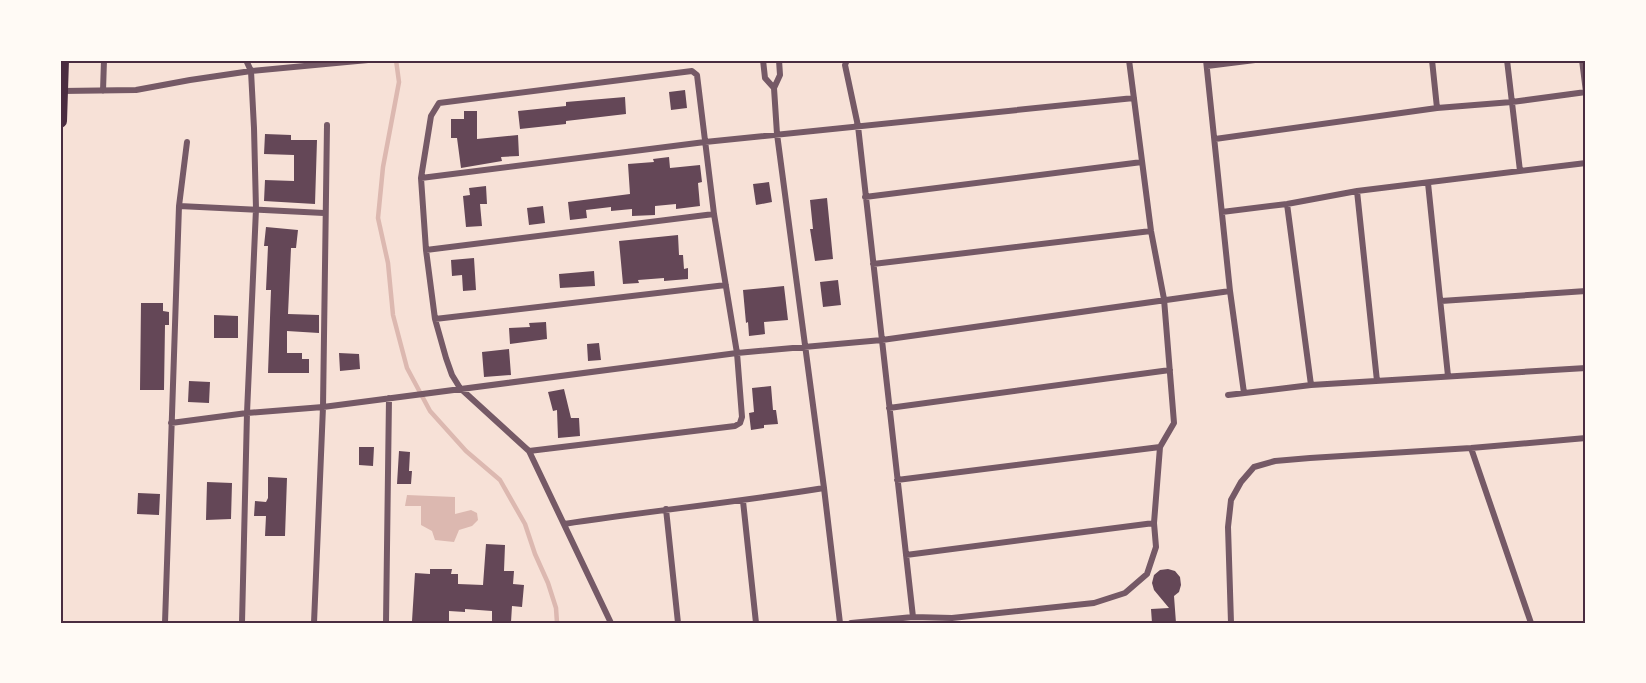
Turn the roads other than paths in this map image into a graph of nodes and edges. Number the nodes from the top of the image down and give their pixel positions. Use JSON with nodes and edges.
{"nodes":[{"id":1,"x":62,"y":60,"type":"edge"},
{"id":2,"x":104,"y":60,"type":"edge"},
{"id":3,"x":246,"y":60,"type":"edge"},
{"id":4,"x":368,"y":60,"type":"edge"},
{"id":5,"x":763,"y":60,"type":"edge"},
{"id":6,"x":779,"y":60,"type":"edge"},
{"id":7,"x":847,"y":60,"type":"edge"},
{"id":8,"x":1129,"y":60,"type":"edge"},
{"id":9,"x":1255,"y":60,"type":"edge"},
{"id":10,"x":1432,"y":60,"type":"edge"},
{"id":11,"x":1507,"y":60,"type":"edge"},
{"id":12,"x":1582,"y":60,"type":"edge"},
{"id":13,"x":1206,"y":63,"type":"edge"},
{"id":14,"x":250,"y":71,"type":"junction"},
{"id":15,"x":774,"y":88,"type":"junction"},
{"id":16,"x":61,"y":91,"type":"edge"},
{"id":17,"x":103,"y":91,"type":"junction"},
{"id":18,"x":1586,"y":92,"type":"edge"},
{"id":19,"x":1134,"y":98,"type":"junction"},
{"id":20,"x":1512,"y":102,"type":"junction"},
{"id":21,"x":1437,"y":108,"type":"junction"},
{"id":22,"x":60,"y":121,"type":"edge"},
{"id":23,"x":327,"y":125,"type":"dead end"},
{"id":24,"x":858,"y":126,"type":"junction"},
{"id":25,"x":777,"y":134,"type":"junction"},
{"id":26,"x":1215,"y":139,"type":"junction"},
{"id":27,"x":187,"y":142,"type":"dead end"},
{"id":28,"x":705,"y":142,"type":"junction"},
{"id":29,"x":1142,"y":162,"type":"junction"},
{"id":30,"x":1586,"y":163,"type":"edge"},
{"id":31,"x":1520,"y":171,"type":"junction"},
{"id":32,"x":421,"y":178,"type":"junction"},
{"id":33,"x":1428,"y":183,"type":"junction"},
{"id":34,"x":1357,"y":191,"type":"junction"},
{"id":35,"x":866,"y":197,"type":"junction"},
{"id":36,"x":1287,"y":204,"type":"junction"},
{"id":37,"x":179,"y":206,"type":"junction"},
{"id":38,"x":256,"y":209,"type":"junction"},
{"id":39,"x":1222,"y":212,"type":"junction"},
{"id":40,"x":324,"y":213,"type":"junction"},
{"id":41,"x":714,"y":214,"type":"junction"},
{"id":42,"x":1151,"y":231,"type":"junction"},
{"id":43,"x":426,"y":250,"type":"junction"},
{"id":44,"x":873,"y":264,"type":"junction"},
{"id":45,"x":726,"y":285,"type":"junction"},
{"id":46,"x":1230,"y":291,"type":"junction"},
{"id":47,"x":1586,"y":291,"type":"edge"},
{"id":48,"x":1164,"y":299,"type":"junction"},
{"id":49,"x":1441,"y":301,"type":"junction"},
{"id":50,"x":435,"y":319,"type":"junction"},
{"id":51,"x":882,"y":340,"type":"junction"},
{"id":52,"x":805,"y":346,"type":"junction"},
{"id":53,"x":737,"y":353,"type":"junction"},
{"id":54,"x":1586,"y":368,"type":"edge"},
{"id":55,"x":1170,"y":370,"type":"junction"},
{"id":56,"x":1448,"y":376,"type":"junction"},
{"id":57,"x":1377,"y":381,"type":"junction"},
{"id":58,"x":1311,"y":385,"type":"junction"},
{"id":59,"x":460,"y":388,"type":"junction"},
{"id":60,"x":1244,"y":393,"type":"junction"},
{"id":61,"x":1228,"y":395,"type":"dead end"},
{"id":62,"x":389,"y":398,"type":"junction"},
{"id":63,"x":323,"y":407,"type":"junction"},
{"id":64,"x":889,"y":408,"type":"junction"},
{"id":65,"x":247,"y":413,"type":"junction"},
{"id":66,"x":171,"y":423,"type":"junction"},
{"id":67,"x":1586,"y":438,"type":"edge"},
{"id":68,"x":1160,"y":447,"type":"junction"},
{"id":69,"x":1471,"y":448,"type":"junction"},
{"id":70,"x":529,"y":451,"type":"junction"},
{"id":71,"x":897,"y":480,"type":"junction"},
{"id":72,"x":824,"y":488,"type":"junction"},
{"id":73,"x":742,"y":501,"type":"junction"},
{"id":74,"x":666,"y":509,"type":"junction"},
{"id":75,"x":1154,"y":523,"type":"junction"},
{"id":76,"x":564,"y":524,"type":"junction"},
{"id":77,"x":906,"y":555,"type":"junction"},
{"id":78,"x":912,"y":616,"type":"junction"},
{"id":79,"x":165,"y":623,"type":"edge"},
{"id":80,"x":242,"y":623,"type":"edge"},
{"id":81,"x":314,"y":623,"type":"edge"},
{"id":82,"x":387,"y":623,"type":"edge"},
{"id":83,"x":612,"y":623,"type":"edge"},
{"id":84,"x":678,"y":623,"type":"edge"},
{"id":85,"x":756,"y":623,"type":"edge"},
{"id":86,"x":840,"y":623,"type":"edge"},
{"id":87,"x":851,"y":623,"type":"edge"},
{"id":88,"x":1231,"y":623,"type":"edge"},
{"id":89,"x":1531,"y":623,"type":"edge"}],
"edges":[{"from":1,"to":16,"type":"main road"},
{"from":2,"to":17,"type":"street"},
{"from":3,"to":14,"type":"street"},
{"from":4,"to":14,"type":"street"},
{"from":5,"to":15,"type":"street"},
{"from":6,"to":15,"type":"street"},
{"from":7,"to":24,"type":"street"},
{"from":8,"to":19,"type":"street"},
{"from":9,"to":13,"type":"street"},
{"from":10,"to":21,"type":"street"},
{"from":11,"to":20,"type":"street"},
{"from":12,"to":18,"type":"street"},
{"from":13,"to":26,"type":"street"},
{"from":14,"to":17,"type":"street"},
{"from":14,"to":38,"type":"street"},
{"from":15,"to":25,"type":"street"},
{"from":16,"to":17,"type":"street"},
{"from":16,"to":22,"type":"main road"},
{"from":18,"to":20,"type":"street"},
{"from":19,"to":24,"type":"street"},
{"from":19,"to":29,"type":"street"},
{"from":20,"to":21,"type":"street"},
{"from":20,"to":31,"type":"street"},
{"from":21,"to":26,"type":"street"},
{"from":23,"to":40,"type":"street"},
{"from":24,"to":25,"type":"street"},
{"from":24,"to":35,"type":"street"},
{"from":25,"to":28,"type":"street"},
{"from":25,"to":52,"type":"street"},
{"from":26,"to":39,"type":"street"},
{"from":27,"to":37,"type":"street"},
{"from":28,"to":32,"type":"street"},
{"from":28,"to":32,"type":"street"},
{"from":28,"to":41,"type":"street"},
{"from":29,"to":35,"type":"street"},
{"from":29,"to":42,"type":"street"},
{"from":30,"to":31,"type":"street"},
{"from":31,"to":33,"type":"street"},
{"from":32,"to":43,"type":"street"},
{"from":33,"to":34,"type":"street"},
{"from":33,"to":49,"type":"street"},
{"from":34,"to":36,"type":"street"},
{"from":34,"to":57,"type":"street"},
{"from":35,"to":44,"type":"street"},
{"from":36,"to":39,"type":"street"},
{"from":36,"to":58,"type":"street"},
{"from":37,"to":38,"type":"street"},
{"from":37,"to":66,"type":"street"},
{"from":38,"to":40,"type":"street"},
{"from":38,"to":65,"type":"street"},
{"from":39,"to":46,"type":"street"},
{"from":40,"to":63,"type":"street"},
{"from":41,"to":43,"type":"street"},
{"from":41,"to":45,"type":"street"},
{"from":42,"to":44,"type":"street"},
{"from":42,"to":48,"type":"street"},
{"from":43,"to":50,"type":"street"},
{"from":44,"to":51,"type":"street"},
{"from":45,"to":50,"type":"street"},
{"from":45,"to":53,"type":"street"},
{"from":46,"to":48,"type":"street"},
{"from":46,"to":60,"type":"street"},
{"from":47,"to":49,"type":"street"},
{"from":48,"to":51,"type":"street"},
{"from":48,"to":55,"type":"street"},
{"from":49,"to":56,"type":"street"},
{"from":50,"to":59,"type":"street"},
{"from":51,"to":52,"type":"street"},
{"from":51,"to":64,"type":"street"},
{"from":52,"to":53,"type":"street"},
{"from":52,"to":72,"type":"street"},
{"from":53,"to":59,"type":"street"},
{"from":53,"to":70,"type":"street"},
{"from":54,"to":56,"type":"street"},
{"from":55,"to":64,"type":"street"},
{"from":55,"to":68,"type":"street"},
{"from":56,"to":57,"type":"street"},
{"from":57,"to":58,"type":"street"},
{"from":58,"to":60,"type":"street"},
{"from":59,"to":62,"type":"street"},
{"from":59,"to":70,"type":"street"},
{"from":60,"to":61,"type":"street"},
{"from":62,"to":63,"type":"street"},
{"from":62,"to":82,"type":"street"},
{"from":63,"to":65,"type":"street"},
{"from":63,"to":81,"type":"street"},
{"from":64,"to":71,"type":"street"},
{"from":65,"to":66,"type":"street"},
{"from":65,"to":80,"type":"street"},
{"from":66,"to":79,"type":"street"},
{"from":67,"to":69,"type":"street"},
{"from":68,"to":71,"type":"street"},
{"from":68,"to":75,"type":"street"},
{"from":69,"to":88,"type":"street"},
{"from":69,"to":89,"type":"street"},
{"from":70,"to":76,"type":"street"},
{"from":71,"to":77,"type":"street"},
{"from":72,"to":73,"type":"street"},
{"from":72,"to":86,"type":"street"},
{"from":73,"to":74,"type":"street"},
{"from":73,"to":85,"type":"street"},
{"from":74,"to":76,"type":"street"},
{"from":74,"to":84,"type":"street"},
{"from":75,"to":77,"type":"street"},
{"from":75,"to":78,"type":"street"},
{"from":76,"to":83,"type":"street"},
{"from":77,"to":78,"type":"street"},
{"from":78,"to":87,"type":"street"}]}
